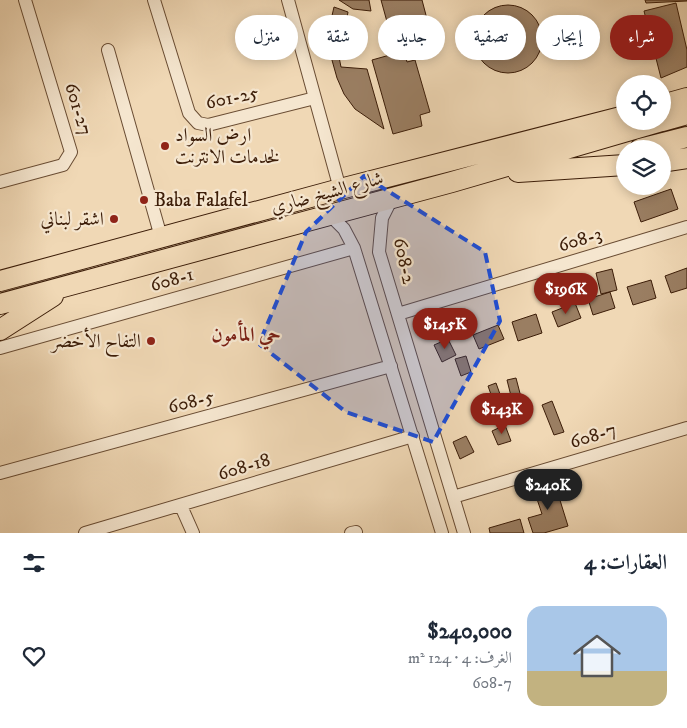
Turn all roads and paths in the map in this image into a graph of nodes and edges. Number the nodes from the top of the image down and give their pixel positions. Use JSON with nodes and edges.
{"nodes":[{"id":1,"x":25,"y":0,"type":"edge"},
{"id":2,"x":154,"y":0,"type":"edge"},
{"id":3,"x":288,"y":0,"type":"edge"},
{"id":4,"x":108,"y":50,"type":"dead end"},
{"id":5,"x":315,"y":98,"type":"junction"},
{"id":6,"x":687,"y":98,"type":"edge"},
{"id":7,"x":671,"y":102,"type":"edge"},
{"id":8,"x":687,"y":114,"type":"edge"},
{"id":9,"x":616,"y":118,"type":"edge"},
{"id":10,"x":671,"y":118,"type":"edge"},
{"id":11,"x":630,"y":130,"type":"edge"},
{"id":12,"x":687,"y":138,"type":"edge"},
{"id":13,"x":671,"y":142,"type":"edge"},
{"id":14,"x":616,"y":154,"type":"edge"},
{"id":15,"x":687,"y":158,"type":"edge"},
{"id":16,"x":671,"y":161,"type":"edge"},
{"id":17,"x":616,"y":165,"type":"edge"},
{"id":18,"x":551,"y":168,"type":"junction"},
{"id":19,"x":0,"y":182,"type":"edge"},
{"id":20,"x":452,"y":182,"type":"junction"},
{"id":21,"x":340,"y":189,"type":"junction"},
{"id":22,"x":392,"y":198,"type":"junction"},
{"id":23,"x":330,"y":215,"type":"junction"},
{"id":24,"x":687,"y":227,"type":"edge"},
{"id":25,"x":161,"y":237,"type":"junction"},
{"id":26,"x":354,"y":248,"type":"junction"},
{"id":27,"x":0,"y":281,"type":"edge"},
{"id":28,"x":79,"y":283,"type":"junction"},
{"id":29,"x":0,"y":304,"type":"edge"},
{"id":30,"x":398,"y":314,"type":"junction"},
{"id":31,"x":0,"y":330,"type":"edge"},
{"id":32,"x":408,"y":346,"type":"junction"},
{"id":33,"x":0,"y":348,"type":"edge"},
{"id":34,"x":387,"y":351,"type":"junction"},
{"id":35,"x":391,"y":366,"type":"junction"},
{"id":36,"x":687,"y":428,"type":"edge"},
{"id":37,"x":413,"y":436,"type":"junction"},
{"id":38,"x":0,"y":473,"type":"edge"},
{"id":39,"x":453,"y":497,"type":"junction"},
{"id":40,"x":181,"y":506,"type":"junction"},
{"id":41,"x":85,"y":533,"type":"edge"},
{"id":42,"x":193,"y":533,"type":"edge"},
{"id":43,"x":442,"y":533,"type":"edge"},
{"id":44,"x":464,"y":533,"type":"edge"}],
"edges":[{"from":1,"to":19,"type":"street","name":"601-27"},
{"from":2,"to":5,"type":"street","name":"601-25"},
{"from":3,"to":5,"type":"street"},
{"from":4,"to":25,"type":"street"},
{"from":5,"to":21,"type":"street"},
{"from":6,"to":7,"type":"main road"},
{"from":8,"to":10,"type":"main road","name":"شارع الشيخ ضاري"},
{"from":9,"to":21,"type":"main road","name":"شارع الشيخ ضاري"},
{"from":11,"to":20,"type":"main road","name":"شارع الشيخ ضاري"},
{"from":12,"to":13,"type":"main road"},
{"from":14,"to":18,"type":"main road"},
{"from":15,"to":16,"type":"main road"},
{"from":17,"to":18,"type":"main road","name":"شارع الشيخ ضاري"},
{"from":18,"to":20,"type":"main road","name":"شارع الشيخ ضاري"},
{"from":20,"to":22,"type":"main road","name":"شارع الشيخ ضاري"},
{"from":21,"to":25,"type":"main road","name":"شارع الشيخ ضاري"},
{"from":22,"to":23,"type":"main road","name":"شارع الشيخ ضاري"},
{"from":22,"to":30,"type":"street","name":"608-2"},
{"from":23,"to":26,"type":"street"},
{"from":23,"to":28,"type":"main road","name":"شارع الشيخ ضاري"},
{"from":24,"to":30,"type":"street","name":"608-3"},
{"from":25,"to":27,"type":"main road","name":"شارع الشيخ ضاري"},
{"from":26,"to":33,"type":"street","name":"608-1"},
{"from":26,"to":34,"type":"street"},
{"from":28,"to":29,"type":"main road","name":"شارع الشيخ ضاري"},
{"from":28,"to":31,"type":"main road"},
{"from":30,"to":32,"type":"street","name":"608-2"},
{"from":32,"to":34,"type":"street"},
{"from":32,"to":39,"type":"street","name":"608-2"},
{"from":34,"to":35,"type":"street"},
{"from":35,"to":37,"type":"street"},
{"from":35,"to":38,"type":"street","name":"608-5"},
{"from":36,"to":39,"type":"street","name":"608-7"},
{"from":37,"to":40,"type":"street","name":"608-18"},
{"from":37,"to":43,"type":"street"},
{"from":39,"to":44,"type":"street","name":"608-2"},
{"from":40,"to":41,"type":"street","name":"608-18"},
{"from":40,"to":42,"type":"street"}]}
